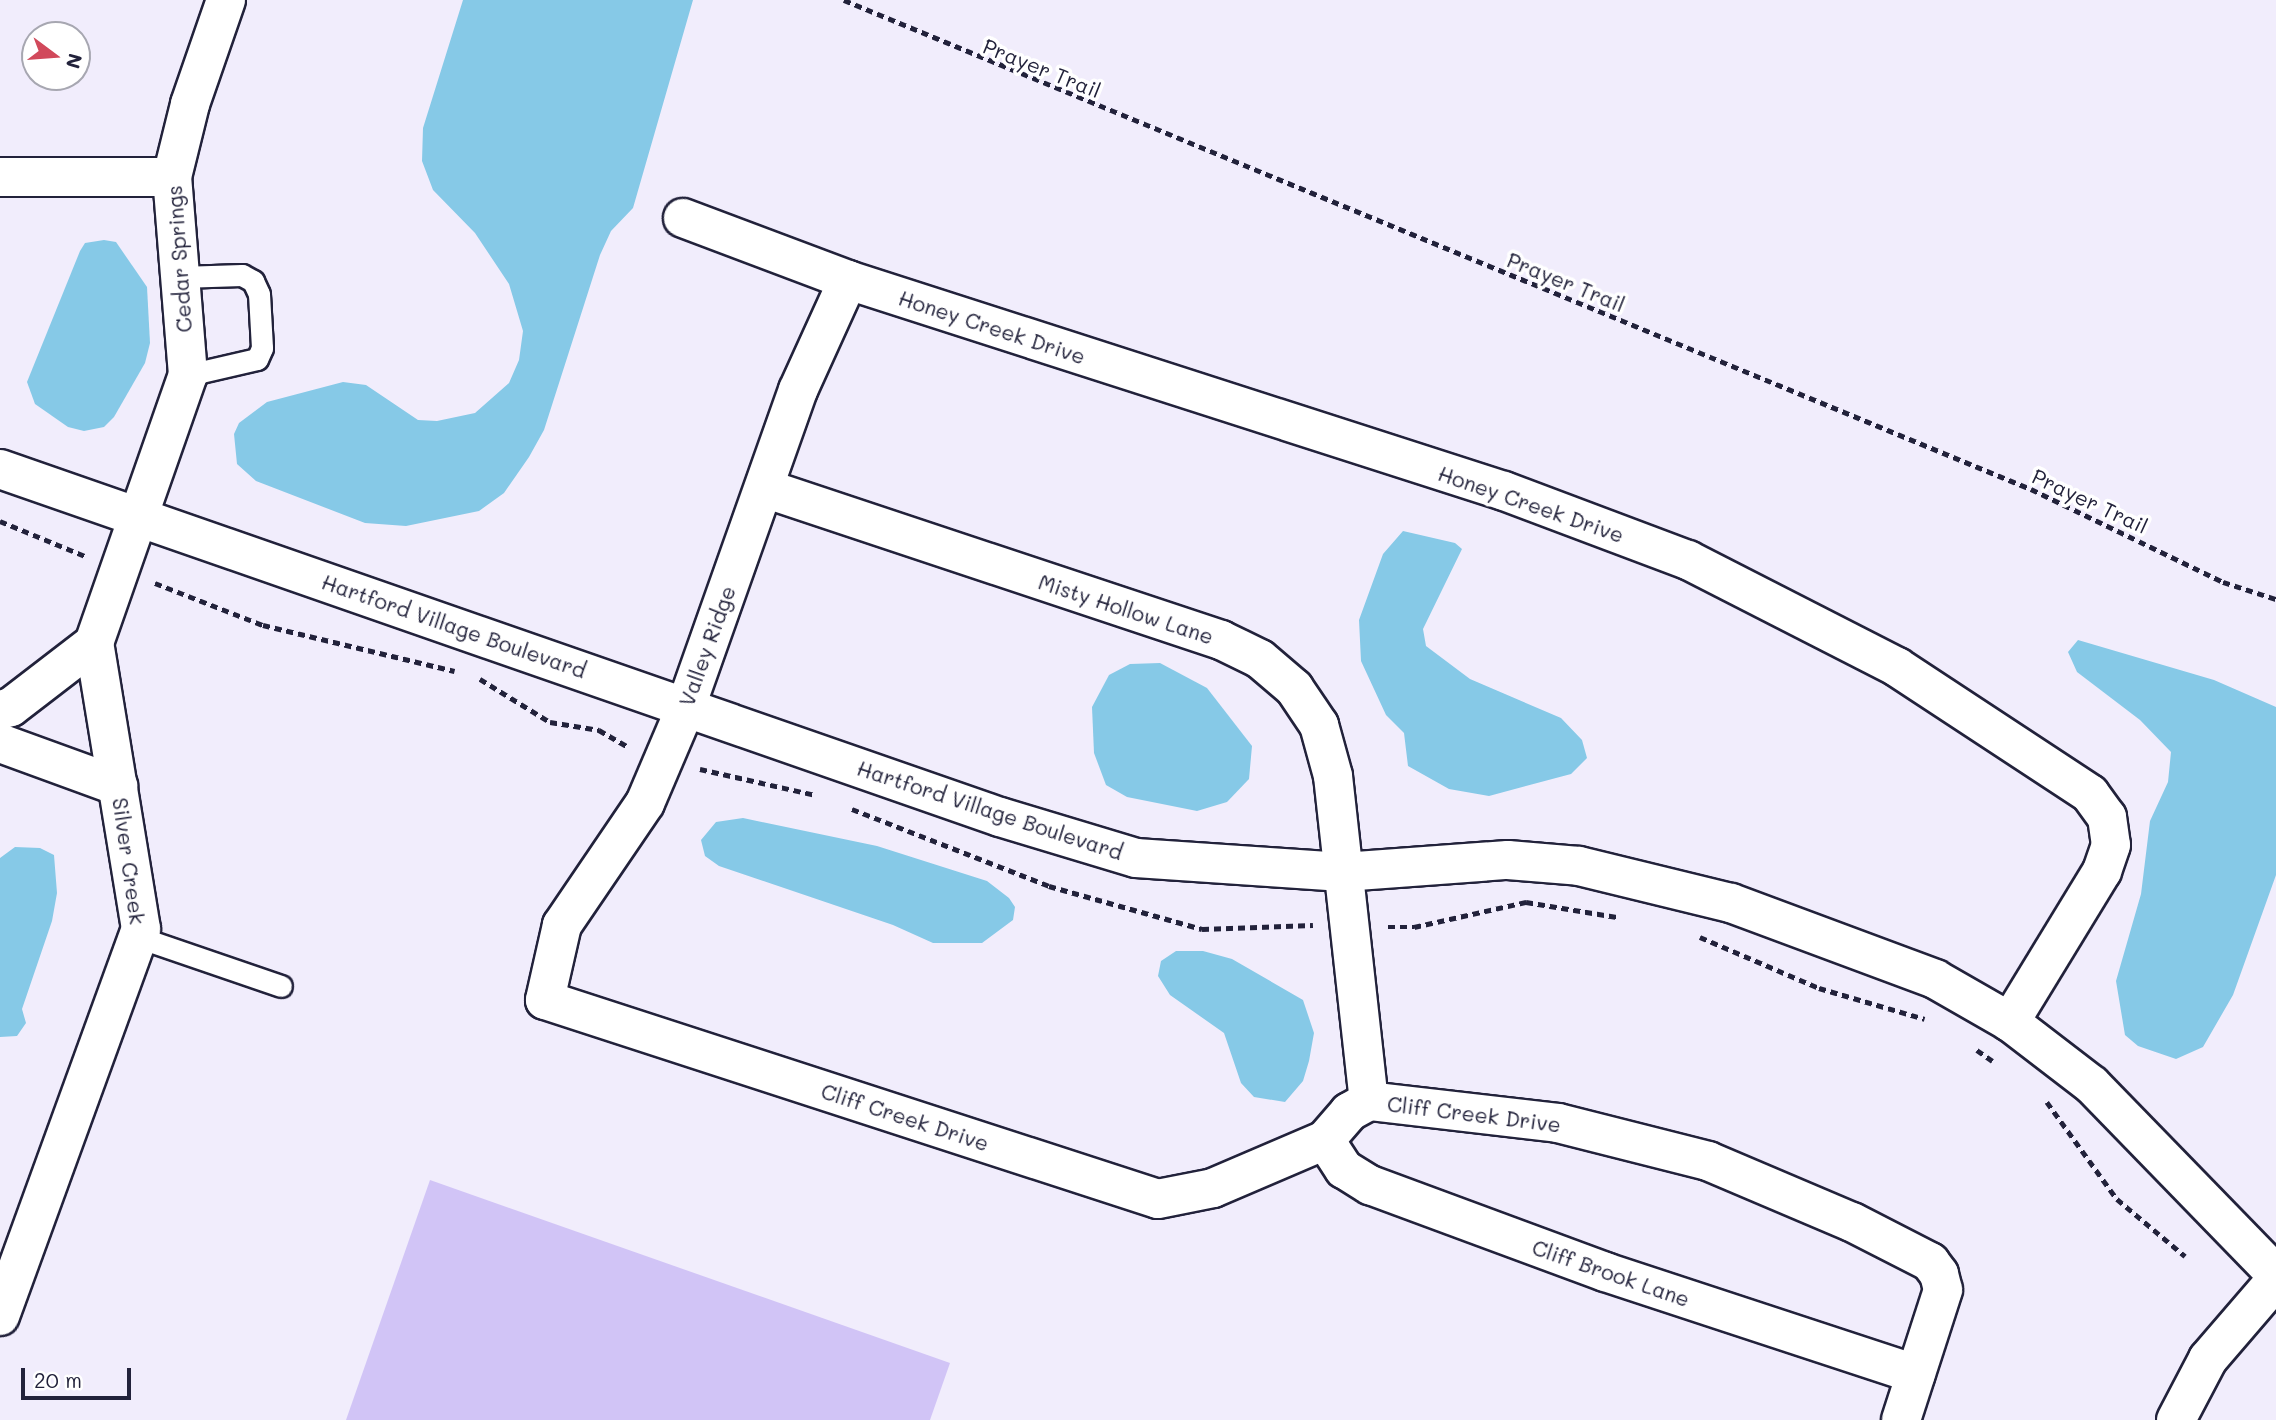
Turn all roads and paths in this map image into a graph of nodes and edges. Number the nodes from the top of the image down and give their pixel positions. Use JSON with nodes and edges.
{"nodes":[{"id":1,"x":226,"y":0,"type":"edge"},
{"id":2,"x":844,"y":0,"type":"edge"},
{"id":3,"x":0,"y":177,"type":"edge"},
{"id":4,"x":172,"y":177,"type":"junction"},
{"id":5,"x":683,"y":218,"type":"dead end"},
{"id":6,"x":180,"y":277,"type":"junction"},
{"id":7,"x":848,"y":279,"type":"junction"},
{"id":8,"x":188,"y":375,"type":"junction"},
{"id":9,"x":0,"y":469,"type":"edge"},
{"id":10,"x":764,"y":488,"type":"junction"},
{"id":11,"x":136,"y":516,"type":"junction"},
{"id":12,"x":2276,"y":599,"type":"edge"},
{"id":13,"x":94,"y":643,"type":"junction"},
{"id":14,"x":686,"y":707,"type":"junction"},
{"id":15,"x":0,"y":710,"type":"edge"},
{"id":16,"x":0,"y":743,"type":"edge"},
{"id":17,"x":118,"y":786,"type":"junction"},
{"id":18,"x":1342,"y":872,"type":"junction"},
{"id":19,"x":138,"y":937,"type":"junction"},
{"id":20,"x":281,"y":986,"type":"dead end"},
{"id":21,"x":545,"y":1000,"type":"joint"},
{"id":22,"x":2010,"y":1022,"type":"junction"},
{"id":23,"x":1368,"y":1101,"type":"junction"},
{"id":24,"x":1325,"y":1139,"type":"junction"},
{"id":25,"x":2276,"y":1274,"type":"edge"},
{"id":26,"x":2276,"y":1280,"type":"edge"},
{"id":27,"x":0,"y":1316,"type":"edge"},
{"id":28,"x":1916,"y":1374,"type":"junction"},
{"id":29,"x":1901,"y":1420,"type":"edge"},
{"id":30,"x":2176,"y":1420,"type":"edge"}],
"edges":[{"from":1,"to":4,"type":"street","name":"Cedar Springs"},
{"from":2,"to":12,"type":"path","name":"Prayer Trail"},
{"from":3,"to":4,"type":"street"},
{"from":4,"to":6,"type":"street","name":"Cedar Springs"},
{"from":5,"to":7,"type":"street","name":"Honey Creek Drive"},
{"from":6,"to":8,"type":"street","name":"Cedar Springs"},
{"from":6,"to":8,"type":"lane"},
{"from":7,"to":10,"type":"street","name":"Valley Ridge"},
{"from":7,"to":22,"type":"street","name":"Honey Creek Drive"},
{"from":8,"to":11,"type":"street","name":"Cedar Springs"},
{"from":9,"to":11,"type":"street","name":"Hartford Village Boulevard"},
{"from":10,"to":14,"type":"street","name":"Valley Ridge"},
{"from":10,"to":18,"type":"street","name":"Misty Hollow Lane"},
{"from":11,"to":13,"type":"street","name":"Silver Creek"},
{"from":11,"to":14,"type":"street","name":"Hartford Village Boulevard"},
{"from":13,"to":15,"type":"street"},
{"from":13,"to":17,"type":"street","name":"Silver Creek"},
{"from":14,"to":18,"type":"street","name":"Hartford Village Boulevard"},
{"from":14,"to":21,"type":"street","name":"Valley Ridge"},
{"from":16,"to":17,"type":"street"},
{"from":17,"to":19,"type":"street","name":"Silver Creek"},
{"from":18,"to":22,"type":"street","name":"Hartford Village Boulevard"},
{"from":18,"to":23,"type":"street","name":"Misty Hollow Lane"},
{"from":19,"to":20,"type":"lane"},
{"from":19,"to":27,"type":"street","name":"Silver Creek"},
{"from":21,"to":24,"type":"street","name":"Cliff Creek Drive"},
{"from":22,"to":25,"type":"street","name":"Hartford Village Boulevard"},
{"from":23,"to":24,"type":"street","name":"Cliff Creek Drive"},
{"from":23,"to":28,"type":"street","name":"Cliff Creek Drive"},
{"from":24,"to":28,"type":"street","name":"Cliff Brook Lane"},
{"from":26,"to":30,"type":"street"},
{"from":28,"to":29,"type":"street","name":"Cliff Creek Drive"}]}
